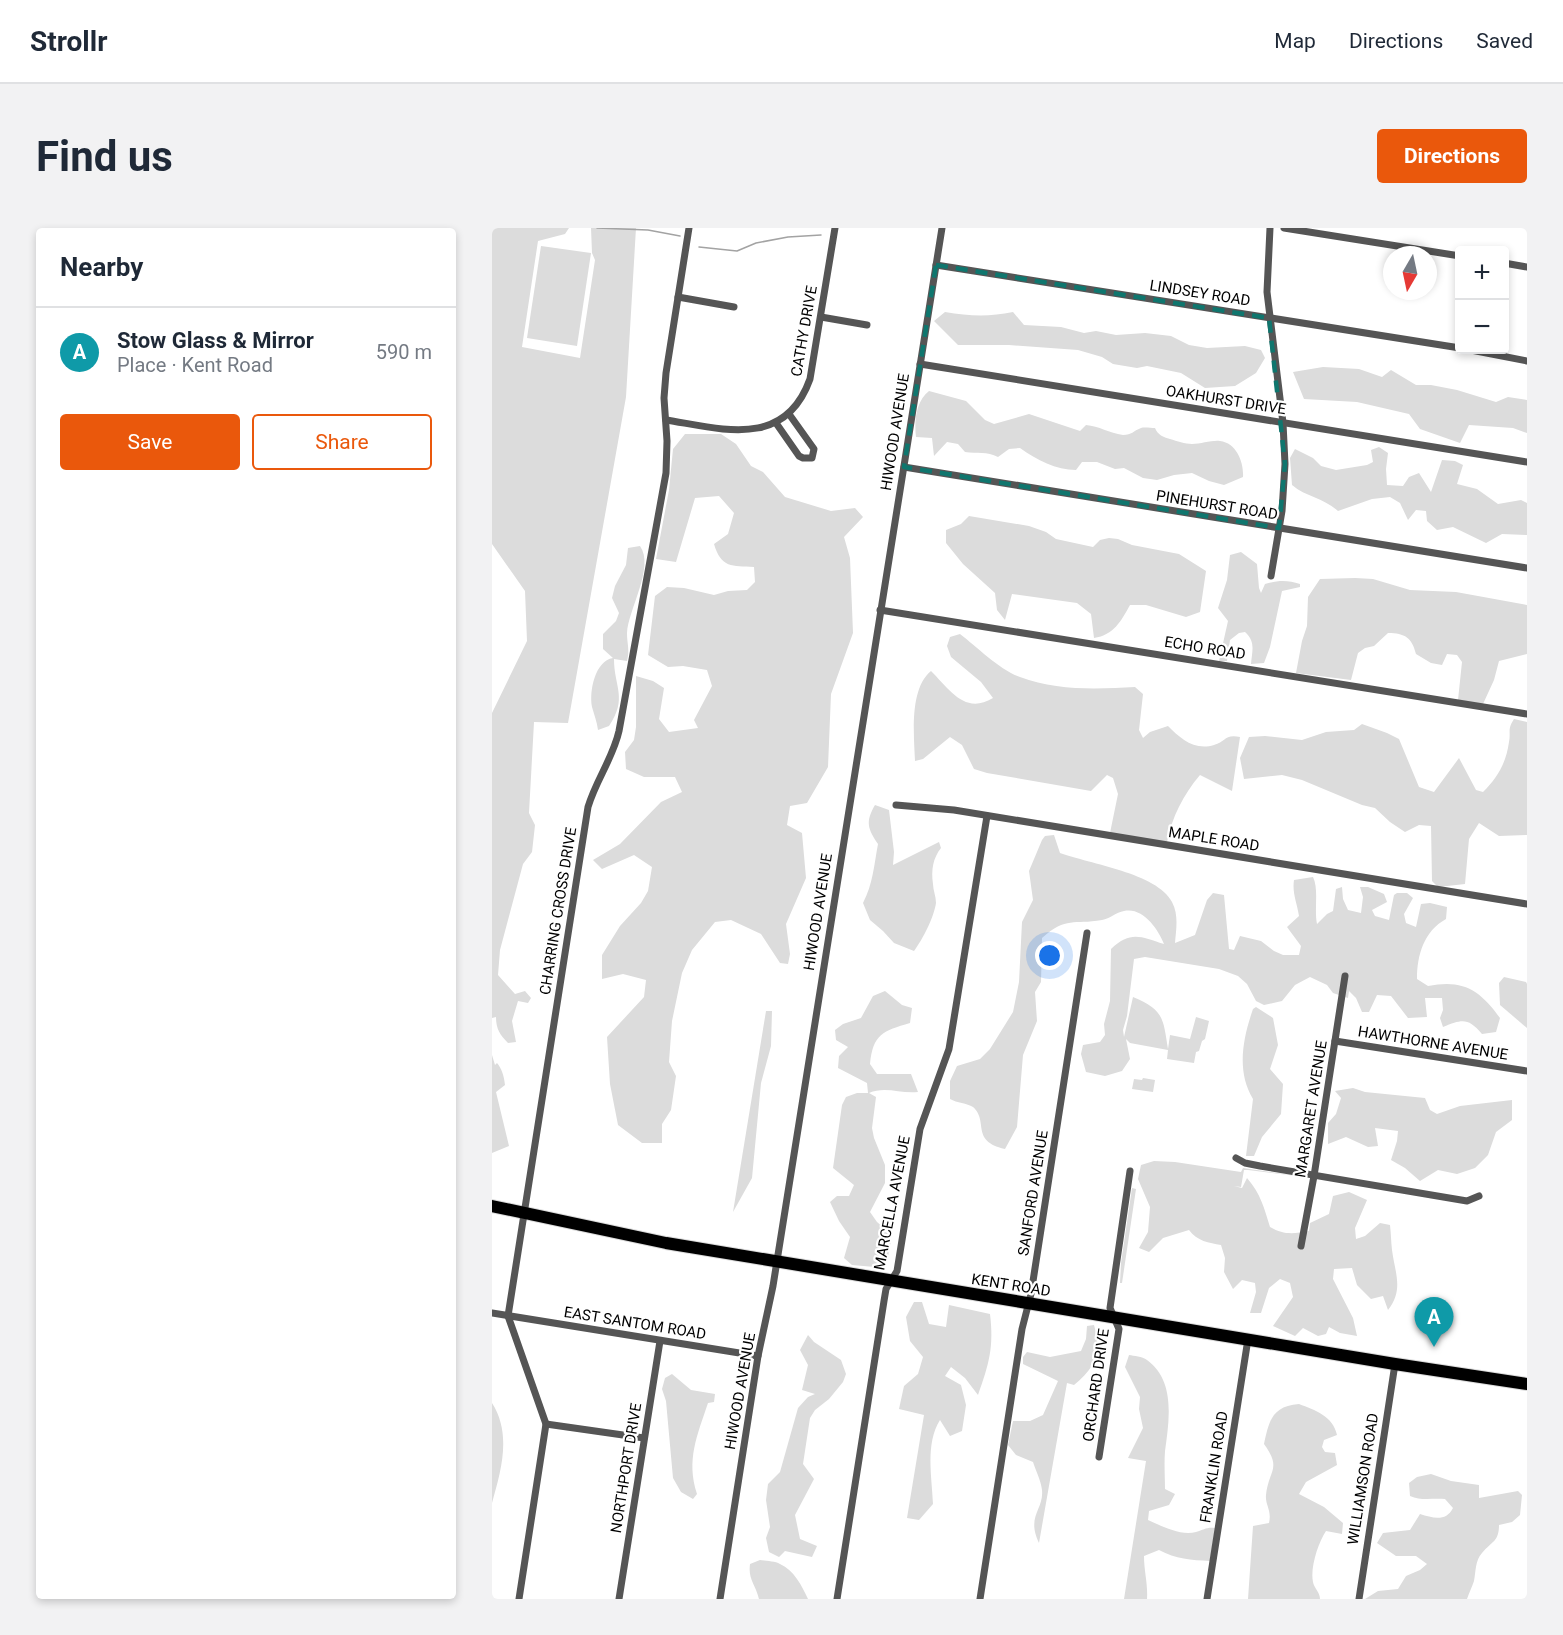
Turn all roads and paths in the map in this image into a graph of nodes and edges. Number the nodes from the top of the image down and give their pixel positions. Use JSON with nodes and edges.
{"nodes":[{"id":1,"x":689,"y":228,"type":"edge"},
{"id":2,"x":835,"y":228,"type":"edge"},
{"id":3,"x":942,"y":228,"type":"edge"},
{"id":4,"x":1270,"y":228,"type":"edge"},
{"id":5,"x":1284,"y":228,"type":"edge"},
{"id":6,"x":1455,"y":255,"type":"edge"},
{"id":7,"x":1509,"y":264,"type":"edge"},
{"id":8,"x":936,"y":265,"type":"junction"},
{"id":9,"x":1527,"y":267,"type":"edge"},
{"id":10,"x":678,"y":297,"type":"junction"},
{"id":11,"x":734,"y":307,"type":"dead end"},
{"id":12,"x":821,"y":317,"type":"junction"},
{"id":13,"x":1269,"y":318,"type":"junction"},
{"id":14,"x":867,"y":325,"type":"dead end"},
{"id":15,"x":1455,"y":347,"type":"edge"},
{"id":16,"x":1505,"y":354,"type":"edge"},
{"id":17,"x":1527,"y":361,"type":"edge"},
{"id":18,"x":920,"y":364,"type":"junction"},
{"id":19,"x":789,"y":414,"type":"junction"},
{"id":20,"x":666,"y":420,"type":"junction"},
{"id":21,"x":776,"y":423,"type":"junction"},
{"id":22,"x":1283,"y":423,"type":"junction"},
{"id":23,"x":1527,"y":462,"type":"edge"},
{"id":24,"x":904,"y":468,"type":"junction"},
{"id":25,"x":1279,"y":528,"type":"junction"},
{"id":26,"x":1527,"y":568,"type":"edge"},
{"id":27,"x":1271,"y":576,"type":"dead end"},
{"id":28,"x":879,"y":610,"type":"junction"},
{"id":29,"x":1527,"y":714,"type":"edge"},
{"id":30,"x":896,"y":805,"type":"dead end"},
{"id":31,"x":987,"y":816,"type":"junction"},
{"id":32,"x":1527,"y":904,"type":"edge"},
{"id":33,"x":1087,"y":933,"type":"dead end"},
{"id":34,"x":1345,"y":976,"type":"dead end"},
{"id":35,"x":1335,"y":1041,"type":"junction"},
{"id":36,"x":1527,"y":1071,"type":"edge"},
{"id":37,"x":1236,"y":1158,"type":"dead end"},
{"id":38,"x":1130,"y":1171,"type":"dead end"},
{"id":39,"x":1314,"y":1176,"type":"junction"},
{"id":40,"x":1479,"y":1196,"type":"dead end"},
{"id":41,"x":492,"y":1206,"type":"edge"},
{"id":42,"x":523,"y":1213,"type":"junction"},
{"id":43,"x":1301,"y":1246,"type":"dead end"},
{"id":44,"x":777,"y":1262,"type":"junction"},
{"id":45,"x":891,"y":1281,"type":"junction"},
{"id":46,"x":1028,"y":1303,"type":"junction"},
{"id":47,"x":492,"y":1313,"type":"edge"},
{"id":48,"x":508,"y":1316,"type":"junction"},
{"id":49,"x":1115,"y":1317,"type":"junction"},
{"id":50,"x":1248,"y":1339,"type":"junction"},
{"id":51,"x":660,"y":1341,"type":"junction"},
{"id":52,"x":758,"y":1356,"type":"junction"},
{"id":53,"x":1395,"y":1364,"type":"junction"},
{"id":54,"x":1527,"y":1384,"type":"edge"},
{"id":55,"x":546,"y":1424,"type":"junction"},
{"id":56,"x":644,"y":1438,"type":"junction"},
{"id":57,"x":1100,"y":1457,"type":"dead end"},
{"id":58,"x":519,"y":1599,"type":"edge"},
{"id":59,"x":619,"y":1599,"type":"edge"},
{"id":60,"x":720,"y":1599,"type":"edge"},
{"id":61,"x":837,"y":1599,"type":"edge"},
{"id":62,"x":980,"y":1599,"type":"edge"},
{"id":63,"x":1207,"y":1599,"type":"edge"},
{"id":64,"x":1359,"y":1599,"type":"edge"}],
"edges":[{"from":1,"to":10,"type":"street","name":"CHARRING CROSS DRIVE"},
{"from":2,"to":12,"type":"street","name":"CATHY DRIVE"},
{"from":3,"to":8,"type":"street","name":"HIWOOD AVENUE"},
{"from":4,"to":13,"type":"street"},
{"from":5,"to":6,"type":"street"},
{"from":7,"to":9,"type":"street"},
{"from":8,"to":13,"type":"street","name":"LINDSEY ROAD"},
{"from":8,"to":18,"type":"street","name":"HIWOOD AVENUE"},
{"from":10,"to":11,"type":"street"},
{"from":10,"to":20,"type":"street","name":"CHARRING CROSS DRIVE"},
{"from":12,"to":14,"type":"street"},
{"from":12,"to":19,"type":"street","name":"CATHY DRIVE"},
{"from":13,"to":15,"type":"street","name":"LINDSEY ROAD"},
{"from":13,"to":22,"type":"street"},
{"from":16,"to":17,"type":"street"},
{"from":18,"to":22,"type":"street","name":"OAKHURST DRIVE"},
{"from":18,"to":24,"type":"street","name":"HIWOOD AVENUE"},
{"from":19,"to":21,"type":"street","name":"CATHY DRIVE"},
{"from":19,"to":21,"type":"street"},
{"from":20,"to":21,"type":"street","name":"CATHY DRIVE"},
{"from":20,"to":42,"type":"street","name":"CHARRING CROSS DRIVE"},
{"from":22,"to":23,"type":"street","name":"OAKHURST DRIVE"},
{"from":22,"to":25,"type":"street"},
{"from":24,"to":25,"type":"street","name":"PINEHURST ROAD"},
{"from":24,"to":28,"type":"street","name":"HIWOOD AVENUE"},
{"from":25,"to":26,"type":"street","name":"PINEHURST ROAD"},
{"from":25,"to":27,"type":"street"},
{"from":28,"to":29,"type":"street","name":"ECHO ROAD"},
{"from":28,"to":44,"type":"street","name":"HIWOOD AVENUE"},
{"from":30,"to":31,"type":"street","name":"MAPLE ROAD"},
{"from":31,"to":32,"type":"street","name":"MAPLE ROAD"},
{"from":31,"to":45,"type":"street","name":"MARCELLA AVENUE"},
{"from":33,"to":46,"type":"street","name":"SANFORD AVENUE"},
{"from":34,"to":35,"type":"street","name":"MARGARET AVENUE"},
{"from":35,"to":36,"type":"street","name":"HAWTHORNE AVENUE"},
{"from":35,"to":39,"type":"street","name":"MARGARET AVENUE"},
{"from":37,"to":39,"type":"street"},
{"from":38,"to":49,"type":"street","name":"ORCHARD DRIVE"},
{"from":39,"to":40,"type":"street"},
{"from":39,"to":43,"type":"street","name":"MARGARET AVENUE"},
{"from":41,"to":42,"type":"main road","name":"KENT ROAD"},
{"from":42,"to":44,"type":"main road","name":"KENT ROAD"},
{"from":42,"to":48,"type":"street","name":"CHARRING CROSS DRIVE"},
{"from":44,"to":45,"type":"main road","name":"KENT ROAD"},
{"from":44,"to":52,"type":"street","name":"HIWOOD AVENUE"},
{"from":45,"to":46,"type":"main road","name":"KENT ROAD"},
{"from":45,"to":61,"type":"street","name":"MARCELLA AVENUE"},
{"from":46,"to":49,"type":"main road","name":"KENT ROAD"},
{"from":46,"to":62,"type":"street","name":"SANFORD AVENUE"},
{"from":47,"to":48,"type":"street","name":"EAST SANTOM ROAD"},
{"from":48,"to":51,"type":"street","name":"EAST SANTOM ROAD"},
{"from":48,"to":55,"type":"street","name":"CHARRING CROSS DRIVE"},
{"from":49,"to":50,"type":"main road","name":"KENT ROAD"},
{"from":49,"to":57,"type":"street","name":"ORCHARD DRIVE"},
{"from":50,"to":53,"type":"main road","name":"KENT ROAD"},
{"from":50,"to":63,"type":"street","name":"FRANKLIN ROAD"},
{"from":51,"to":52,"type":"street","name":"EAST SANTOM ROAD"},
{"from":51,"to":56,"type":"street","name":"NORTHPORT DRIVE"},
{"from":52,"to":60,"type":"street","name":"HIWOOD AVENUE"},
{"from":53,"to":54,"type":"main road","name":"KENT ROAD"},
{"from":53,"to":64,"type":"street","name":"WILLIAMSON ROAD"},
{"from":55,"to":56,"type":"street"},
{"from":55,"to":58,"type":"street","name":"CHARRING CROSS DRIVE"},
{"from":56,"to":59,"type":"street","name":"NORTHPORT DRIVE"}]}
